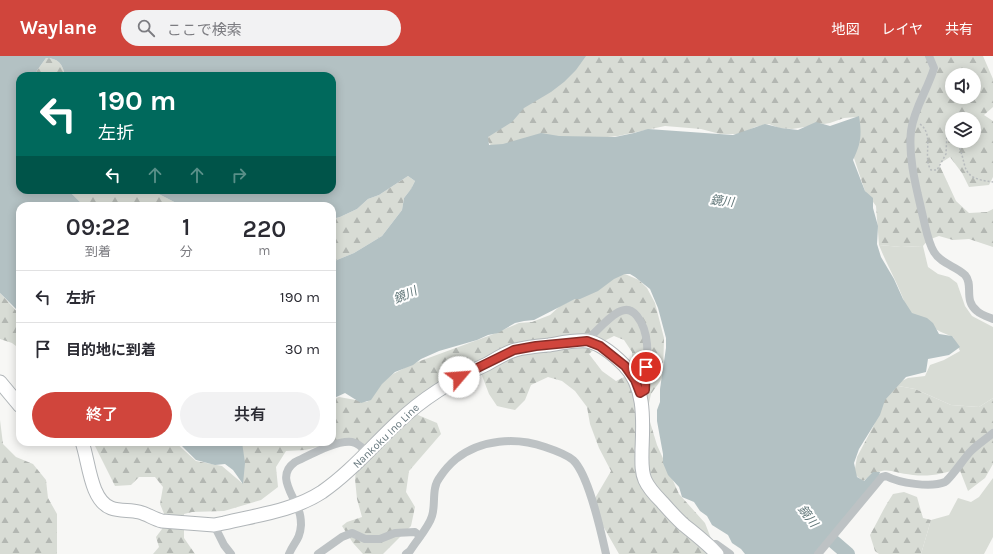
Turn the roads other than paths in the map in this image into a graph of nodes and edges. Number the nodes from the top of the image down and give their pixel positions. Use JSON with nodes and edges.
{"nodes":[{"id":1,"x":929,"y":56,"type":"edge"},
{"id":2,"x":993,"y":320,"type":"edge"},
{"id":3,"x":587,"y":341,"type":"junction"},
{"id":4,"x":0,"y":382,"type":"edge"},
{"id":5,"x":640,"y":393,"type":"junction"},
{"id":6,"x":16,"y":401,"type":"edge"},
{"id":7,"x":993,"y":433,"type":"edge"},
{"id":8,"x":336,"y":445,"type":"edge"},
{"id":9,"x":83,"y":446,"type":"edge"},
{"id":10,"x":335,"y":446,"type":"edge"},
{"id":11,"x":367,"y":452,"type":"junction"},
{"id":12,"x":291,"y":507,"type":"junction"},
{"id":13,"x":219,"y":524,"type":"junction"},
{"id":14,"x":420,"y":536,"type":"junction"},
{"id":15,"x":713,"y":549,"type":"edge"},
{"id":16,"x":288,"y":553,"type":"edge"},
{"id":17,"x":231,"y":554,"type":"edge"},
{"id":18,"x":318,"y":554,"type":"edge"},
{"id":19,"x":406,"y":554,"type":"edge"},
{"id":20,"x":606,"y":554,"type":"edge"},
{"id":21,"x":730,"y":554,"type":"edge"},
{"id":22,"x":818,"y":554,"type":"edge"}],
"edges":[{"from":1,"to":2,"type":"street"},
{"from":3,"to":5,"type":"main road"},
{"from":3,"to":5,"type":"street"},
{"from":3,"to":11,"type":"main road","name":"Nankoku Ino Line"},
{"from":4,"to":6,"type":"main road"},
{"from":5,"to":15,"type":"main road"},
{"from":7,"to":22,"type":"street"},
{"from":8,"to":11,"type":"street"},
{"from":9,"to":13,"type":"main road","name":"Nankoku Ino Line"},
{"from":10,"to":12,"type":"street"},
{"from":11,"to":12,"type":"main road","name":"Nankoku Ino Line"},
{"from":12,"to":13,"type":"main road","name":"Nankoku Ino Line"},
{"from":12,"to":16,"type":"street"},
{"from":13,"to":17,"type":"street"},
{"from":14,"to":18,"type":"street"},
{"from":14,"to":19,"type":"street"},
{"from":14,"to":20,"type":"street"},
{"from":15,"to":21,"type":"street"}]}
